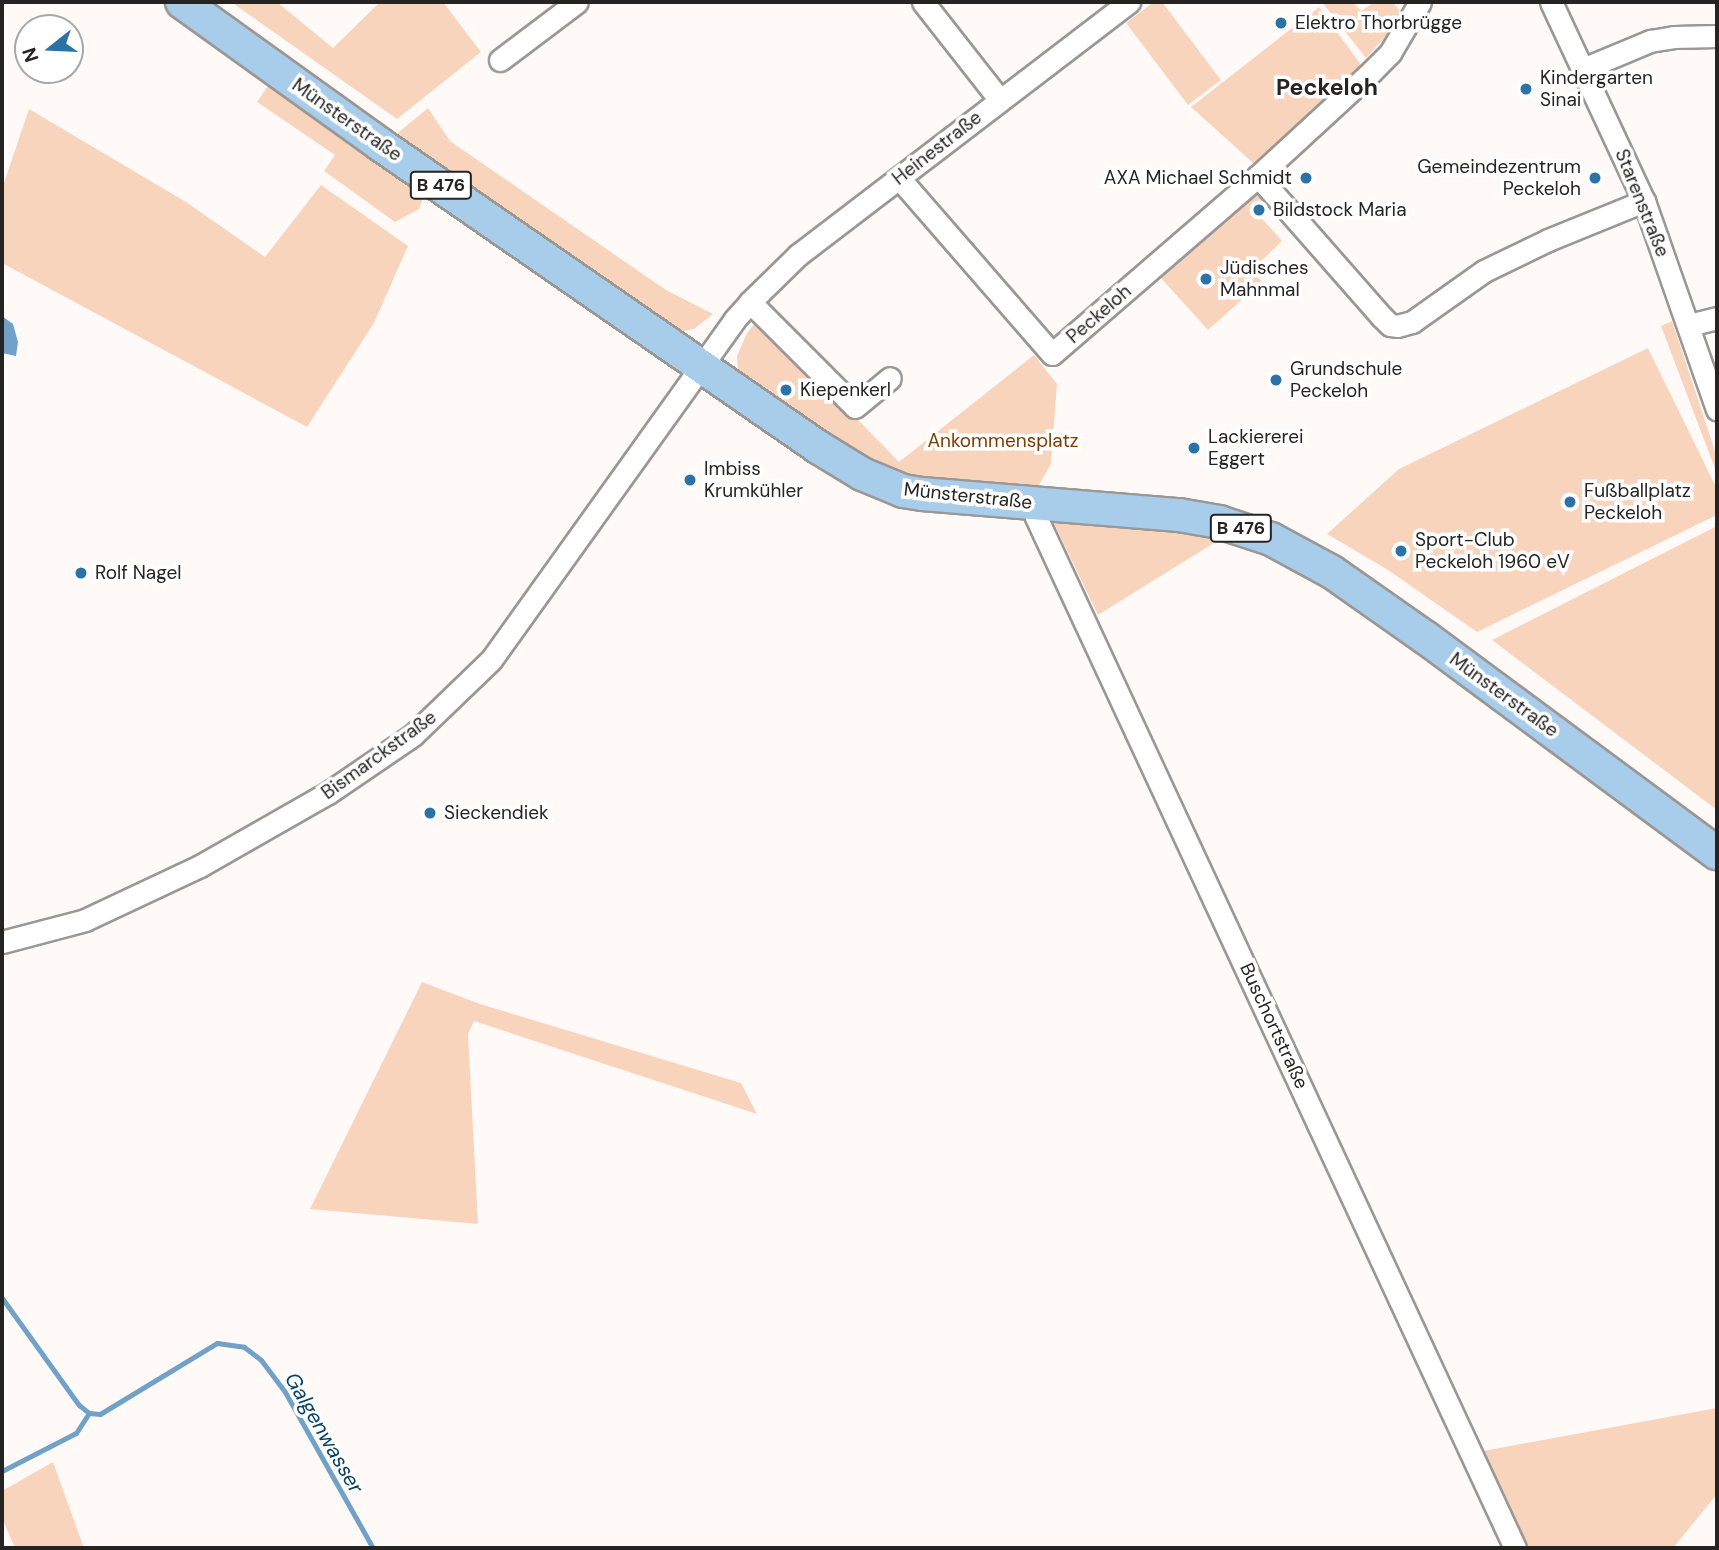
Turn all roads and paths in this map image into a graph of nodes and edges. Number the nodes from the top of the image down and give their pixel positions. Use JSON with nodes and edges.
{"nodes":[{"id":1,"x":182,"y":2,"type":"edge"},
{"id":2,"x":577,"y":2,"type":"edge"},
{"id":3,"x":923,"y":2,"type":"edge"},
{"id":4,"x":1129,"y":2,"type":"edge"},
{"id":5,"x":1420,"y":2,"type":"edge"},
{"id":6,"x":1551,"y":2,"type":"edge"},
{"id":7,"x":1717,"y":36,"type":"edge"},
{"id":8,"x":500,"y":60,"type":"dead end"},
{"id":9,"x":1583,"y":69,"type":"junction"},
{"id":10,"x":999,"y":99,"type":"junction"},
{"id":11,"x":1258,"y":176,"type":"junction"},
{"id":12,"x":899,"y":178,"type":"junction"},
{"id":13,"x":1644,"y":201,"type":"junction"},
{"id":14,"x":750,"y":302,"type":"junction"},
{"id":15,"x":1717,"y":317,"type":"edge"},
{"id":16,"x":1689,"y":325,"type":"junction"},
{"id":17,"x":701,"y":366,"type":"junction"},
{"id":18,"x":890,"y":378,"type":"dead end"},
{"id":19,"x":1717,"y":410,"type":"edge"},
{"id":20,"x":1039,"y":504,"type":"junction"},
{"id":21,"x":1717,"y":853,"type":"edge"},
{"id":22,"x":2,"y":942,"type":"edge"},
{"id":23,"x":1515,"y":1548,"type":"edge"}],
"edges":[{"from":1,"to":17,"type":"main road","name":"Münsterstraße","number":"B 476"},
{"from":2,"to":8,"type":"street"},
{"from":3,"to":10,"type":"street"},
{"from":4,"to":10,"type":"street","name":"Heinestraße"},
{"from":5,"to":11,"type":"street","name":"Peckeloh"},
{"from":6,"to":9,"type":"street","name":"Starenstraße"},
{"from":7,"to":9,"type":"street"},
{"from":9,"to":13,"type":"street","name":"Starenstraße"},
{"from":10,"to":12,"type":"street","name":"Heinestraße"},
{"from":11,"to":12,"type":"street","name":"Peckeloh"},
{"from":11,"to":13,"type":"street"},
{"from":12,"to":14,"type":"street","name":"Heinestraße"},
{"from":13,"to":16,"type":"street","name":"Starenstraße"},
{"from":14,"to":17,"type":"street","name":"Heinestraße"},
{"from":14,"to":18,"type":"street"},
{"from":15,"to":16,"type":"street"},
{"from":16,"to":19,"type":"street","name":"Starenstraße"},
{"from":17,"to":20,"type":"main road","name":"Münsterstraße","number":"B 476"},
{"from":17,"to":22,"type":"street","name":"Bismarckstraße"},
{"from":20,"to":21,"type":"main road","name":"Münsterstraße","number":"B 476"},
{"from":20,"to":23,"type":"street","name":"Buschortstraße"}]}
